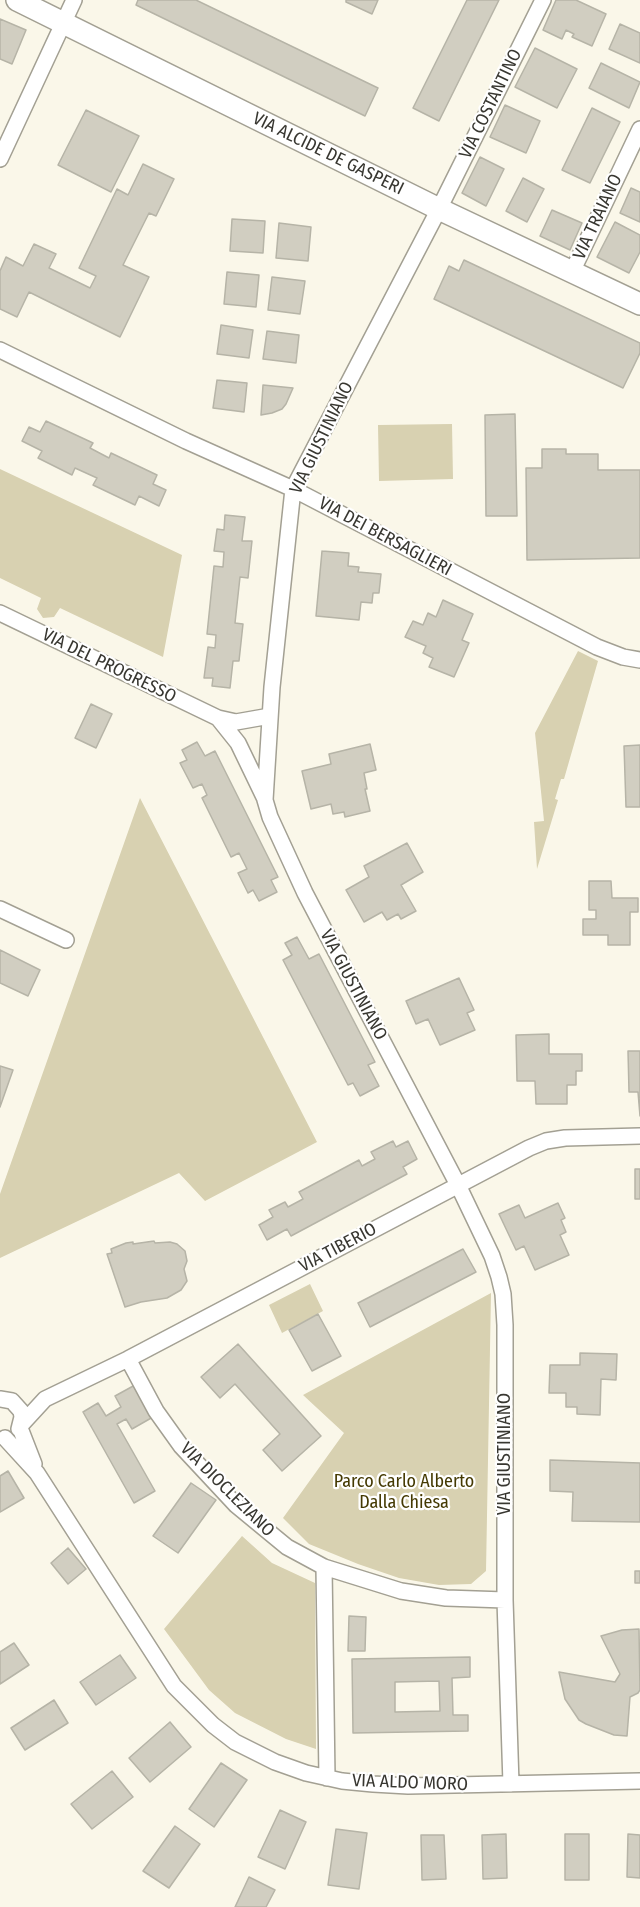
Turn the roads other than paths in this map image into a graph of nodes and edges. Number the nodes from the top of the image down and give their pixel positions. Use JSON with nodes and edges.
{"nodes":[{"id":1,"x":17,"y":0,"type":"edge"},
{"id":2,"x":74,"y":0,"type":"edge"},
{"id":3,"x":543,"y":0,"type":"edge"},
{"id":4,"x":63,"y":22,"type":"junction"},
{"id":5,"x":640,"y":129,"type":"edge"},
{"id":6,"x":0,"y":159,"type":"edge"},
{"id":7,"x":439,"y":209,"type":"junction"},
{"id":8,"x":572,"y":272,"type":"junction"},
{"id":9,"x":640,"y":304,"type":"edge"},
{"id":10,"x":0,"y":350,"type":"edge"},
{"id":11,"x":293,"y":489,"type":"junction"},
{"id":12,"x":0,"y":613,"type":"edge"},
{"id":13,"x":640,"y":660,"type":"edge"},
{"id":14,"x":270,"y":716,"type":"junction"},
{"id":15,"x":218,"y":718,"type":"junction"},
{"id":16,"x":265,"y":800,"type":"junction"},
{"id":17,"x":0,"y":909,"type":"edge"},
{"id":18,"x":66,"y":940,"type":"dead end"},
{"id":19,"x":640,"y":1136,"type":"edge"},
{"id":20,"x":458,"y":1185,"type":"junction"},
{"id":21,"x":128,"y":1359,"type":"junction"},
{"id":22,"x":4,"y":1399,"type":"edge"},
{"id":23,"x":45,"y":1399,"type":"junction"},
{"id":24,"x":21,"y":1426,"type":"junction"},
{"id":25,"x":3,"y":1438,"type":"edge"},
{"id":26,"x":37,"y":1473,"type":"junction"},
{"id":27,"x":324,"y":1567,"type":"junction"},
{"id":28,"x":505,"y":1600,"type":"junction"},
{"id":29,"x":327,"y":1778,"type":"junction"},
{"id":30,"x":640,"y":1781,"type":"edge"},
{"id":31,"x":511,"y":1784,"type":"junction"}],
"edges":[{"from":1,"to":4,"type":"street","name":"VIA ALCIDE DE GASPERI"},
{"from":2,"to":4,"type":"street"},
{"from":3,"to":7,"type":"street","name":"VIA COSTANTINO"},
{"from":4,"to":6,"type":"street"},
{"from":4,"to":7,"type":"street","name":"VIA ALCIDE DE GASPERI"},
{"from":5,"to":8,"type":"street","name":"VIA TRAIANO"},
{"from":7,"to":8,"type":"street","name":"VIA ALCIDE DE GASPERI"},
{"from":7,"to":11,"type":"street","name":"VIA GIUSTINIANO"},
{"from":8,"to":9,"type":"street","name":"VIA ALCIDE DE GASPERI"},
{"from":10,"to":11,"type":"street","name":"VIA DEI BERSAGLIERI"},
{"from":11,"to":13,"type":"street","name":"VIA DEI BERSAGLIERI"},
{"from":11,"to":14,"type":"street","name":"VIA GIUSTINIANO"},
{"from":12,"to":15,"type":"street","name":"VIA DEL PROGRESSO"},
{"from":14,"to":15,"type":"street","name":"VIA DEL PROGRESSO"},
{"from":14,"to":16,"type":"street","name":"VIA GIUSTINIANO"},
{"from":15,"to":16,"type":"street","name":"VIA DEL PROGRESSO"},
{"from":16,"to":20,"type":"street","name":"VIA GIUSTINIANO"},
{"from":17,"to":18,"type":"street"},
{"from":19,"to":20,"type":"street","name":"VIA TIBERIO"},
{"from":20,"to":21,"type":"street","name":"VIA TIBERIO"},
{"from":20,"to":28,"type":"street","name":"VIA GIUSTINIANO"},
{"from":21,"to":23,"type":"street","name":"VIA TIBERIO"},
{"from":21,"to":27,"type":"street","name":"VIA DIOCLEZIANO"},
{"from":22,"to":23,"type":"street","name":"VIA TIBERIO"},
{"from":22,"to":24,"type":"street","name":"VIA ALDO MORO"},
{"from":23,"to":24,"type":"street","name":"VIA TIBERIO"},
{"from":24,"to":25,"type":"street","name":"VIA ALDO MORO"},
{"from":24,"to":26,"type":"street","name":"VIA ALDO MORO"},
{"from":25,"to":26,"type":"street","name":"VIA ALDO MORO"},
{"from":26,"to":29,"type":"street","name":"VIA ALDO MORO"},
{"from":27,"to":28,"type":"street","name":"VIA DIOCLEZIANO"},
{"from":27,"to":29,"type":"street"},
{"from":28,"to":31,"type":"street","name":"VIA GIUSTINIANO"},
{"from":29,"to":31,"type":"street","name":"VIA ALDO MORO"},
{"from":30,"to":31,"type":"street","name":"VIA ALDO MORO"}]}
